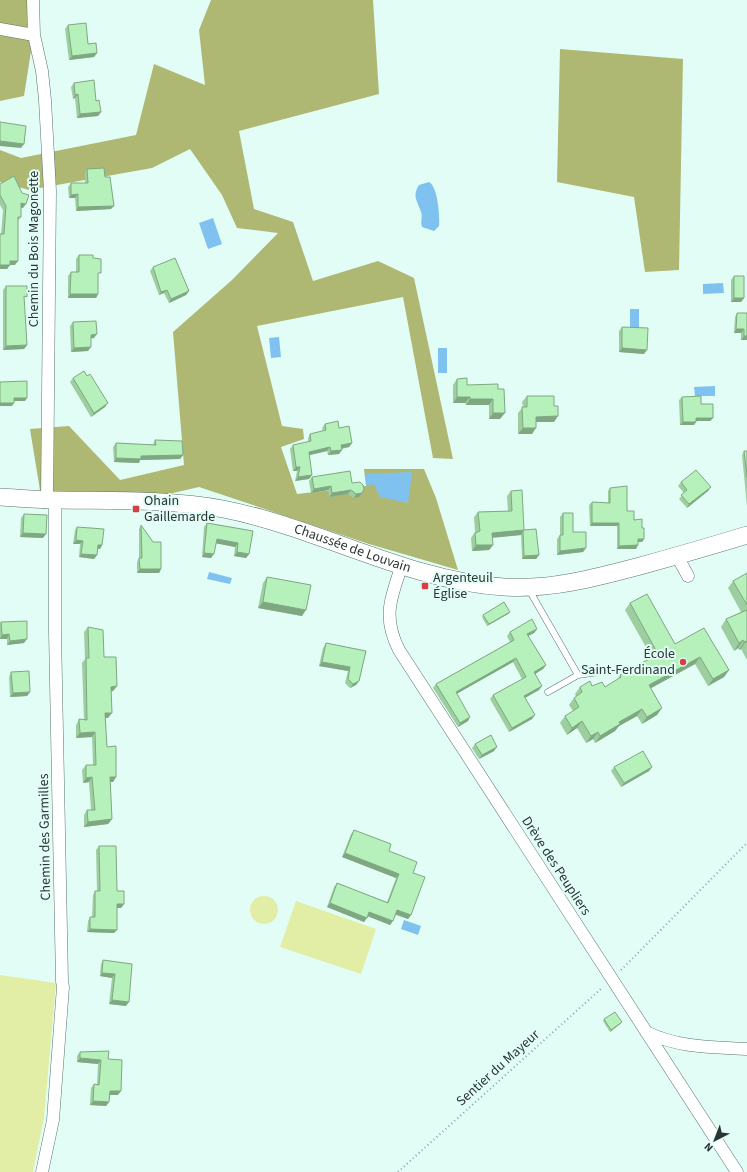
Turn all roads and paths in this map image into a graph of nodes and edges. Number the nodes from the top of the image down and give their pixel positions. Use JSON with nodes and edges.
{"nodes":[{"id":1,"x":33,"y":0,"type":"edge"},
{"id":2,"x":0,"y":29,"type":"edge"},
{"id":3,"x":34,"y":35,"type":"junction"},
{"id":4,"x":0,"y":497,"type":"edge"},
{"id":5,"x":51,"y":500,"type":"junction"},
{"id":6,"x":747,"y":535,"type":"edge"},
{"id":7,"x":677,"y":556,"type":"junction"},
{"id":8,"x":402,"y":565,"type":"junction"},
{"id":9,"x":688,"y":576,"type":"dead end"},
{"id":10,"x":527,"y":587,"type":"junction"},
{"id":11,"x":606,"y":672,"type":"dead end"},
{"id":12,"x":578,"y":675,"type":"junction"},
{"id":13,"x":548,"y":692,"type":"dead end"},
{"id":14,"x":747,"y":843,"type":"edge"},
{"id":15,"x":612,"y":979,"type":"junction"},
{"id":16,"x":645,"y":1032,"type":"junction"},
{"id":17,"x":747,"y":1049,"type":"edge"},
{"id":18,"x":42,"y":1172,"type":"edge"},
{"id":19,"x":398,"y":1172,"type":"edge"},
{"id":20,"x":737,"y":1172,"type":"edge"}],
"edges":[{"from":1,"to":3,"type":"street","name":"Chemin du Bois Magonette"},
{"from":2,"to":3,"type":"street"},
{"from":3,"to":5,"type":"street","name":"Chemin du Bois Magonette"},
{"from":4,"to":5,"type":"main road","name":"Chaussée de Louvain"},
{"from":5,"to":8,"type":"main road","name":"Chaussée de Louvain"},
{"from":5,"to":18,"type":"street","name":"Chemin des Garmilles"},
{"from":6,"to":7,"type":"main road","name":"Chaussée de Louvain"},
{"from":7,"to":9,"type":"street"},
{"from":7,"to":10,"type":"main road","name":"Chaussée de Louvain"},
{"from":8,"to":10,"type":"main road","name":"Chaussée de Louvain"},
{"from":8,"to":15,"type":"street","name":"Drève des Peupliers"},
{"from":10,"to":12,"type":"lane"},
{"from":11,"to":12,"type":"lane"},
{"from":12,"to":13,"type":"lane"},
{"from":14,"to":15,"type":"path","name":"Sentier du Mayeur"},
{"from":15,"to":16,"type":"street","name":"Drève des Peupliers"},
{"from":15,"to":19,"type":"path","name":"Sentier du Mayeur"},
{"from":16,"to":17,"type":"street"},
{"from":16,"to":20,"type":"street","name":"Drève des Peupliers"}]}
